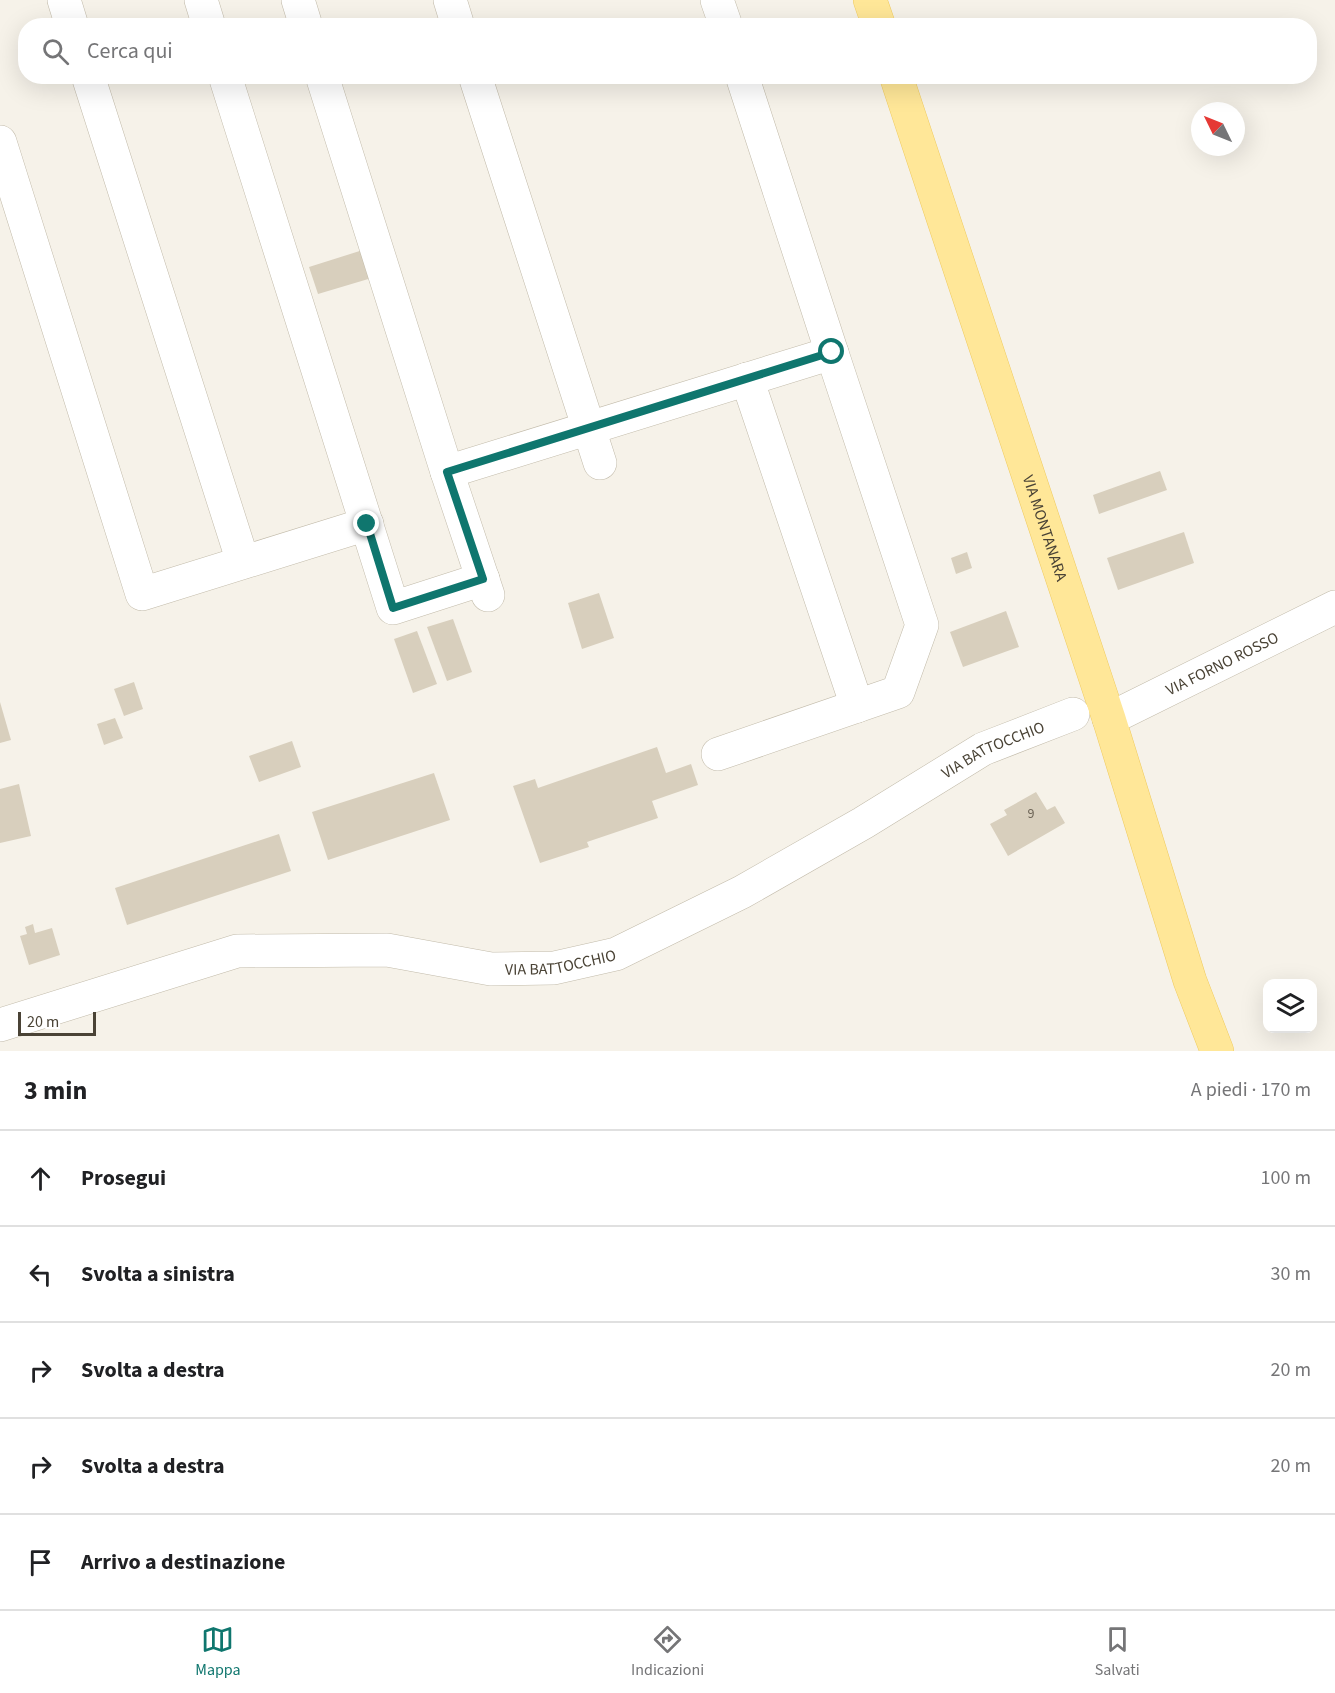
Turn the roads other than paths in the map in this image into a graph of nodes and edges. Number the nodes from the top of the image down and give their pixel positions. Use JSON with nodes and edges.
{"nodes":[{"id":1,"x":64,"y":0,"type":"edge"},
{"id":2,"x":201,"y":0,"type":"edge"},
{"id":3,"x":298,"y":0,"type":"edge"},
{"id":4,"x":450,"y":0,"type":"edge"},
{"id":5,"x":717,"y":0,"type":"edge"},
{"id":6,"x":870,"y":0,"type":"edge"},
{"id":7,"x":70,"y":18,"type":"edge"},
{"id":8,"x":207,"y":18,"type":"edge"},
{"id":9,"x":304,"y":18,"type":"edge"},
{"id":10,"x":456,"y":18,"type":"edge"},
{"id":11,"x":723,"y":18,"type":"edge"},
{"id":12,"x":876,"y":18,"type":"edge"},
{"id":13,"x":91,"y":84,"type":"edge"},
{"id":14,"x":228,"y":84,"type":"edge"},
{"id":15,"x":325,"y":84,"type":"edge"},
{"id":16,"x":478,"y":84,"type":"edge"},
{"id":17,"x":745,"y":84,"type":"edge"},
{"id":18,"x":899,"y":84,"type":"edge"},
{"id":19,"x":0,"y":142,"type":"edge"},
{"id":20,"x":832,"y":352,"type":"junction"},
{"id":21,"x":747,"y":379,"type":"junction"},
{"id":22,"x":589,"y":428,"type":"junction"},
{"id":23,"x":600,"y":463,"type":"dead end"},
{"id":24,"x":447,"y":472,"type":"junction"},
{"id":25,"x":367,"y":524,"type":"junction"},
{"id":26,"x":243,"y":562,"type":"junction"},
{"id":27,"x":1335,"y":607,"type":"edge"},
{"id":28,"x":857,"y":706,"type":"junction"},
{"id":29,"x":1073,"y":714,"type":"dead end"},
{"id":30,"x":1109,"y":718,"type":"junction"},
{"id":31,"x":718,"y":754,"type":"dead end"},
{"id":32,"x":1190,"y":981,"type":"junction"},
{"id":33,"x":0,"y":1025,"type":"edge"},
{"id":34,"x":1198,"y":1051,"type":"edge"},
{"id":35,"x":1217,"y":1051,"type":"edge"}],
"edges":[{"from":1,"to":7,"type":"street"},
{"from":2,"to":8,"type":"street"},
{"from":3,"to":9,"type":"street"},
{"from":4,"to":10,"type":"street"},
{"from":5,"to":11,"type":"street"},
{"from":6,"to":12,"type":"main road"},
{"from":13,"to":26,"type":"street"},
{"from":14,"to":25,"type":"street"},
{"from":15,"to":24,"type":"street"},
{"from":16,"to":22,"type":"street"},
{"from":17,"to":20,"type":"street"},
{"from":18,"to":30,"type":"main road","name":"VIA MONTANARA"},
{"from":19,"to":26,"type":"street"},
{"from":20,"to":21,"type":"street"},
{"from":20,"to":28,"type":"street"},
{"from":21,"to":22,"type":"street"},
{"from":21,"to":28,"type":"street"},
{"from":22,"to":23,"type":"street"},
{"from":22,"to":24,"type":"street"},
{"from":24,"to":25,"type":"street"},
{"from":25,"to":26,"type":"street"},
{"from":27,"to":30,"type":"street","name":"VIA FORNO ROSSO"},
{"from":28,"to":31,"type":"street"},
{"from":29,"to":33,"type":"street","name":"VIA BATTOCCHIO"},
{"from":30,"to":32,"type":"main road","name":"VIA MONTANARA"},
{"from":32,"to":34,"type":"main road","name":"VIA MONTANARA"},
{"from":32,"to":35,"type":"main road","name":"VIA MONTANARA"}]}
